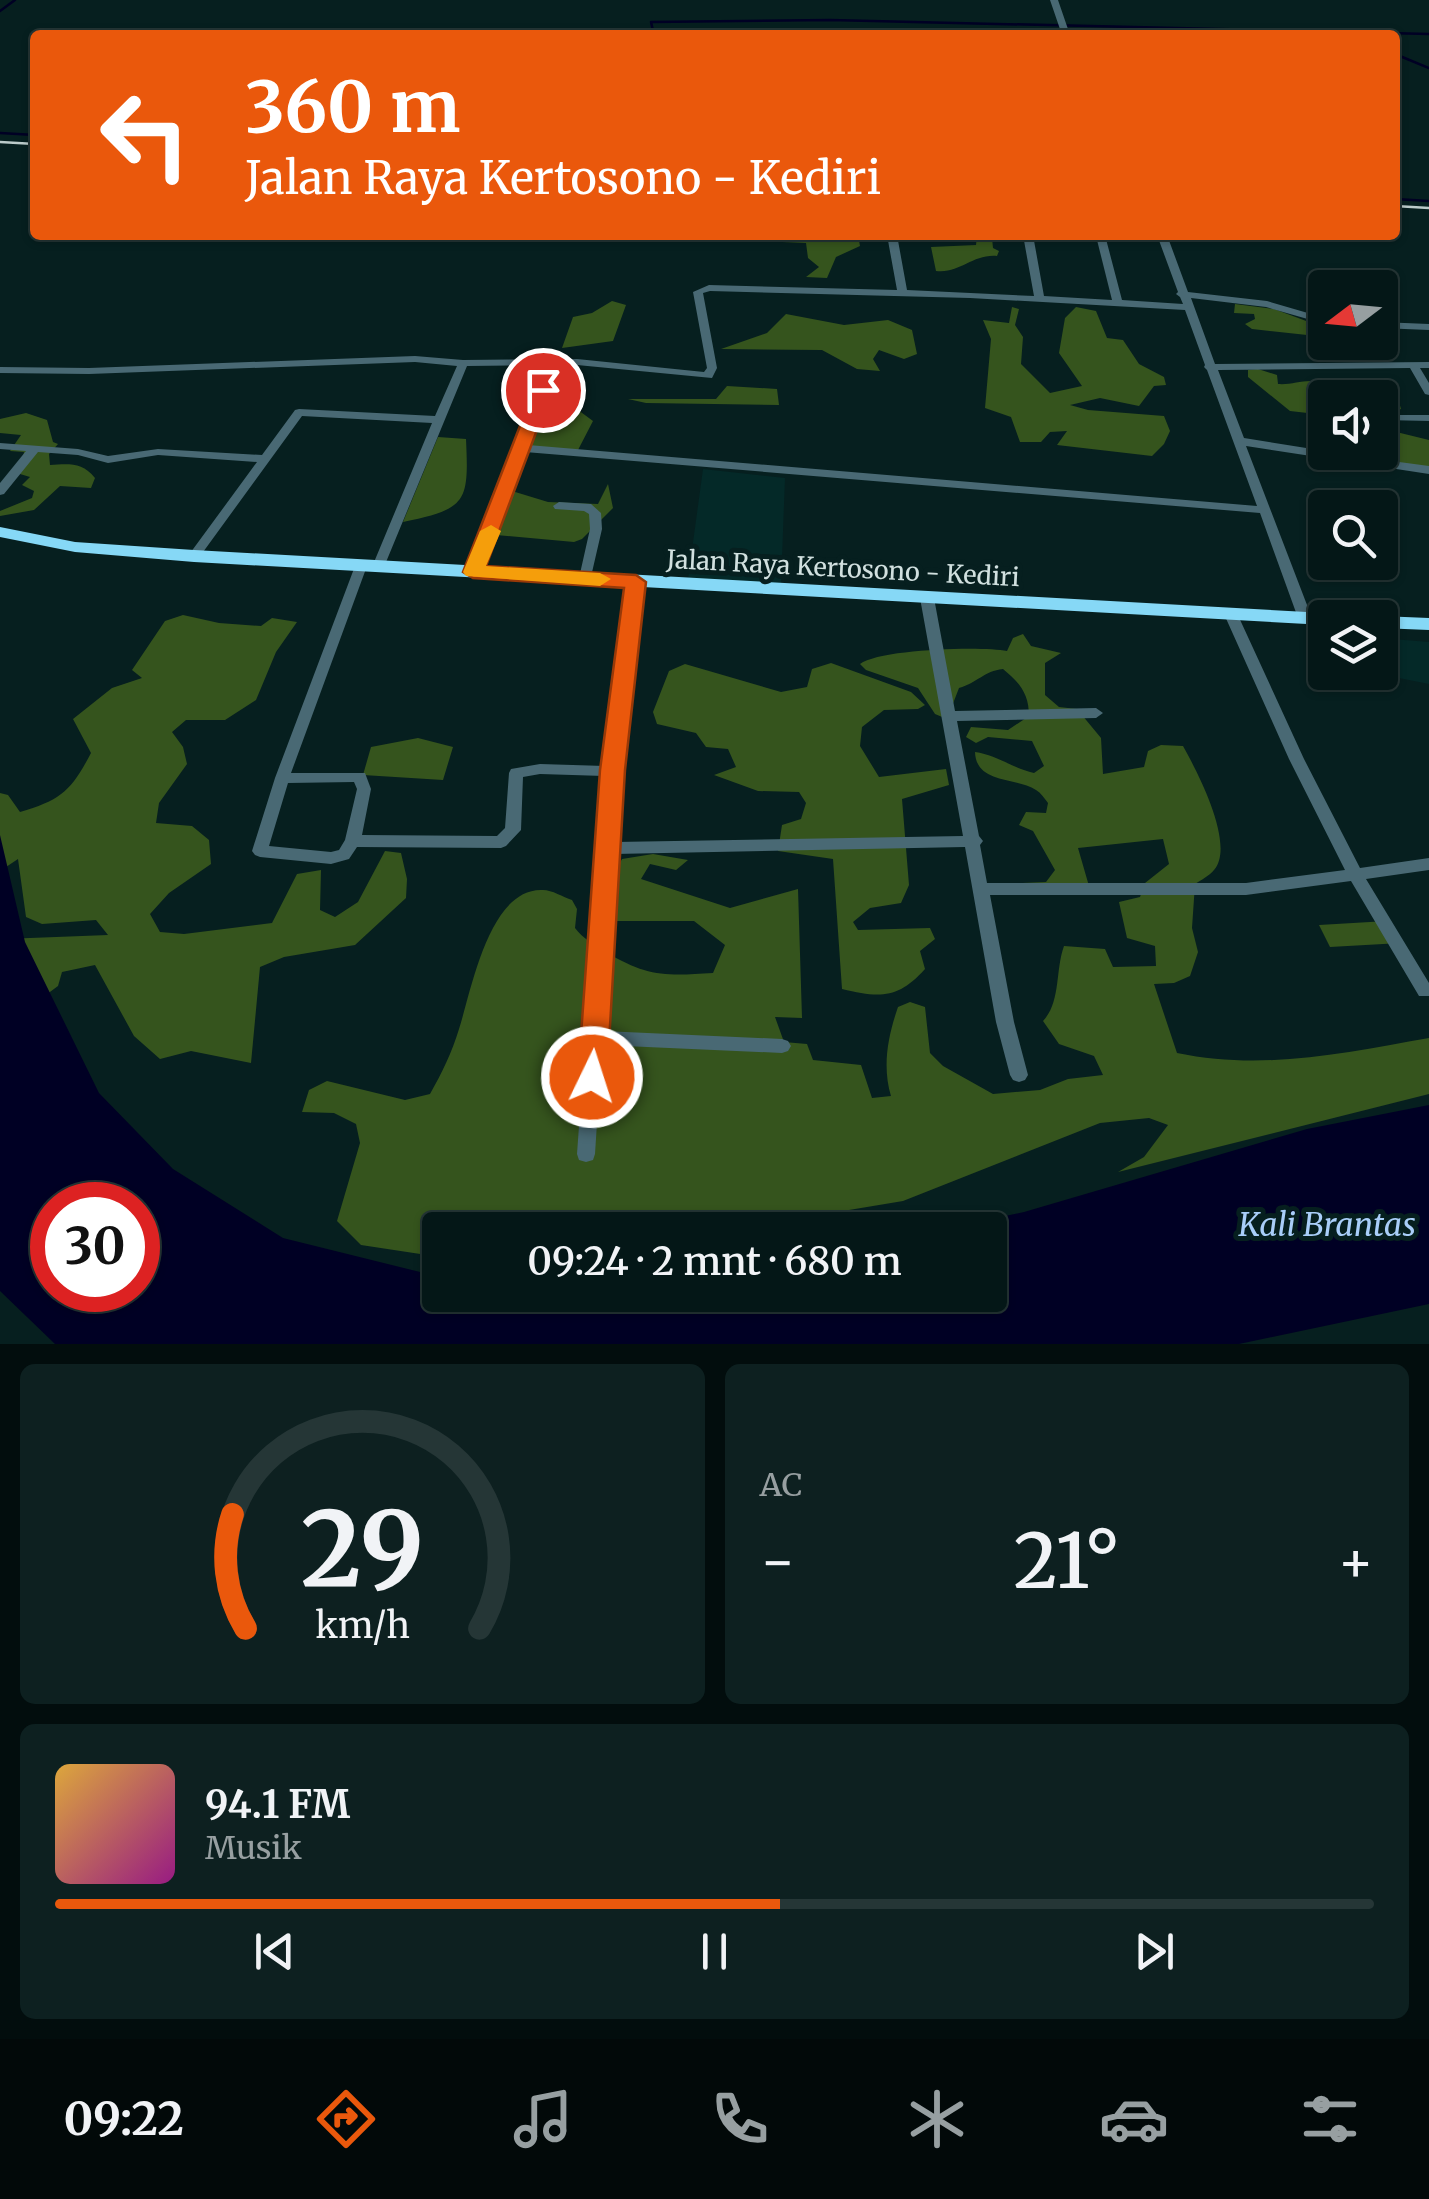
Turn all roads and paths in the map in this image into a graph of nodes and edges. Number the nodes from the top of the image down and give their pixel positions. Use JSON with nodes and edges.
{"nodes":[{"id":1,"x":1054,"y":0,"type":"edge"},
{"id":2,"x":1062,"y":29,"type":"edge"},
{"id":3,"x":893,"y":240,"type":"edge"},
{"id":4,"x":1029,"y":240,"type":"edge"},
{"id":5,"x":1102,"y":240,"type":"edge"},
{"id":6,"x":1164,"y":240,"type":"edge"},
{"id":7,"x":903,"y":294,"type":"junction"},
{"id":8,"x":1181,"y":294,"type":"junction"},
{"id":9,"x":1040,"y":299,"type":"junction"},
{"id":10,"x":1118,"y":304,"type":"junction"},
{"id":11,"x":1186,"y":308,"type":"junction"},
{"id":12,"x":1308,"y":317,"type":"edge"},
{"id":13,"x":1398,"y":326,"type":"edge"},
{"id":14,"x":1429,"y":327,"type":"edge"},
{"id":15,"x":554,"y":361,"type":"junction"},
{"id":16,"x":463,"y":363,"type":"junction"},
{"id":17,"x":1413,"y":365,"type":"junction"},
{"id":18,"x":1429,"y":365,"type":"edge"},
{"id":19,"x":1209,"y":367,"type":"junction"},
{"id":20,"x":0,"y":370,"type":"edge"},
{"id":21,"x":1429,"y":392,"type":"edge"},
{"id":22,"x":1398,"y":418,"type":"edge"},
{"id":23,"x":1429,"y":418,"type":"edge"},
{"id":24,"x":440,"y":420,"type":"junction"},
{"id":25,"x":1239,"y":440,"type":"junction"},
{"id":26,"x":0,"y":446,"type":"edge"},
{"id":27,"x":35,"y":448,"type":"junction"},
{"id":28,"x":522,"y":448,"type":"junction"},
{"id":29,"x":266,"y":458,"type":"junction"},
{"id":30,"x":1429,"y":470,"type":"edge"},
{"id":31,"x":0,"y":492,"type":"edge"},
{"id":32,"x":560,"y":506,"type":"dead end"},
{"id":33,"x":1266,"y":510,"type":"junction"},
{"id":34,"x":0,"y":532,"type":"edge"},
{"id":35,"x":194,"y":556,"type":"junction"},
{"id":36,"x":370,"y":566,"type":"junction"},
{"id":37,"x":473,"y":572,"type":"junction"},
{"id":38,"x":585,"y":578,"type":"junction"},
{"id":39,"x":636,"y":582,"type":"junction"},
{"id":40,"x":928,"y":598,"type":"junction"},
{"id":41,"x":1308,"y":603,"type":"edge"},
{"id":42,"x":1231,"y":614,"type":"junction"},
{"id":43,"x":1308,"y":619,"type":"edge"},
{"id":44,"x":1398,"y":623,"type":"edge"},
{"id":45,"x":1429,"y":624,"type":"edge"},
{"id":46,"x":1096,"y":713,"type":"dead end"},
{"id":47,"x":948,"y":716,"type":"junction"},
{"id":48,"x":612,"y":770,"type":"junction"},
{"id":49,"x":282,"y":778,"type":"junction"},
{"id":50,"x":974,"y":840,"type":"junction"},
{"id":51,"x":352,"y":841,"type":"junction"},
{"id":52,"x":607,"y":848,"type":"junction"},
{"id":53,"x":1429,"y":864,"type":"edge"},
{"id":54,"x":1355,"y":877,"type":"junction"},
{"id":55,"x":984,"y":889,"type":"junction"},
{"id":56,"x":1425,"y":992,"type":"dead end"},
{"id":57,"x":595,"y":1038,"type":"junction"},
{"id":58,"x":782,"y":1046,"type":"dead end"},
{"id":59,"x":1020,"y":1075,"type":"dead end"},
{"id":60,"x":586,"y":1154,"type":"dead end"}],
"edges":[{"from":1,"to":2,"type":"street"},
{"from":3,"to":7,"type":"street"},
{"from":4,"to":9,"type":"street"},
{"from":5,"to":10,"type":"street"},
{"from":6,"to":8,"type":"street"},
{"from":7,"to":9,"type":"street"},
{"from":7,"to":15,"type":"street"},
{"from":8,"to":11,"type":"street"},
{"from":8,"to":12,"type":"street"},
{"from":9,"to":10,"type":"street"},
{"from":10,"to":11,"type":"street"},
{"from":11,"to":19,"type":"street"},
{"from":13,"to":14,"type":"street"},
{"from":15,"to":16,"type":"street"},
{"from":15,"to":28,"type":"street"},
{"from":16,"to":20,"type":"street"},
{"from":16,"to":24,"type":"street"},
{"from":17,"to":18,"type":"street"},
{"from":17,"to":19,"type":"street"},
{"from":17,"to":21,"type":"street"},
{"from":19,"to":25,"type":"street"},
{"from":22,"to":23,"type":"street"},
{"from":24,"to":29,"type":"street"},
{"from":24,"to":36,"type":"street"},
{"from":25,"to":30,"type":"street"},
{"from":25,"to":33,"type":"street"},
{"from":26,"to":27,"type":"street"},
{"from":27,"to":29,"type":"street"},
{"from":27,"to":31,"type":"street"},
{"from":28,"to":33,"type":"street"},
{"from":28,"to":37,"type":"street"},
{"from":29,"to":35,"type":"street"},
{"from":32,"to":38,"type":"street"},
{"from":33,"to":41,"type":"street"},
{"from":34,"to":35,"type":"highway","name":"Jalan Raya Kertosono - Kediri"},
{"from":35,"to":36,"type":"highway","name":"Jalan Raya Kertosono - Kediri"},
{"from":36,"to":37,"type":"highway","name":"Jalan Raya Kertosono - Kediri"},
{"from":36,"to":49,"type":"street"},
{"from":37,"to":38,"type":"highway","name":"Jalan Raya Kertosono - Kediri"},
{"from":38,"to":39,"type":"highway","name":"Jalan Raya Kertosono - Kediri"},
{"from":39,"to":40,"type":"highway","name":"Jalan Raya Kertosono - Kediri"},
{"from":39,"to":48,"type":"street"},
{"from":40,"to":42,"type":"highway","name":"Jalan Raya Kertosono - Kediri"},
{"from":40,"to":47,"type":"street"},
{"from":42,"to":43,"type":"highway","name":"Jalan Raya Kertosono - Kediri"},
{"from":42,"to":54,"type":"street"},
{"from":44,"to":45,"type":"highway"},
{"from":46,"to":47,"type":"street"},
{"from":47,"to":50,"type":"street"},
{"from":48,"to":51,"type":"street"},
{"from":48,"to":52,"type":"street"},
{"from":49,"to":51,"type":"street"},
{"from":49,"to":51,"type":"street"},
{"from":50,"to":52,"type":"street"},
{"from":50,"to":55,"type":"street"},
{"from":52,"to":57,"type":"street"},
{"from":53,"to":54,"type":"street"},
{"from":54,"to":55,"type":"street"},
{"from":54,"to":56,"type":"street"},
{"from":55,"to":59,"type":"street"},
{"from":57,"to":58,"type":"street"},
{"from":57,"to":60,"type":"street"}]}
